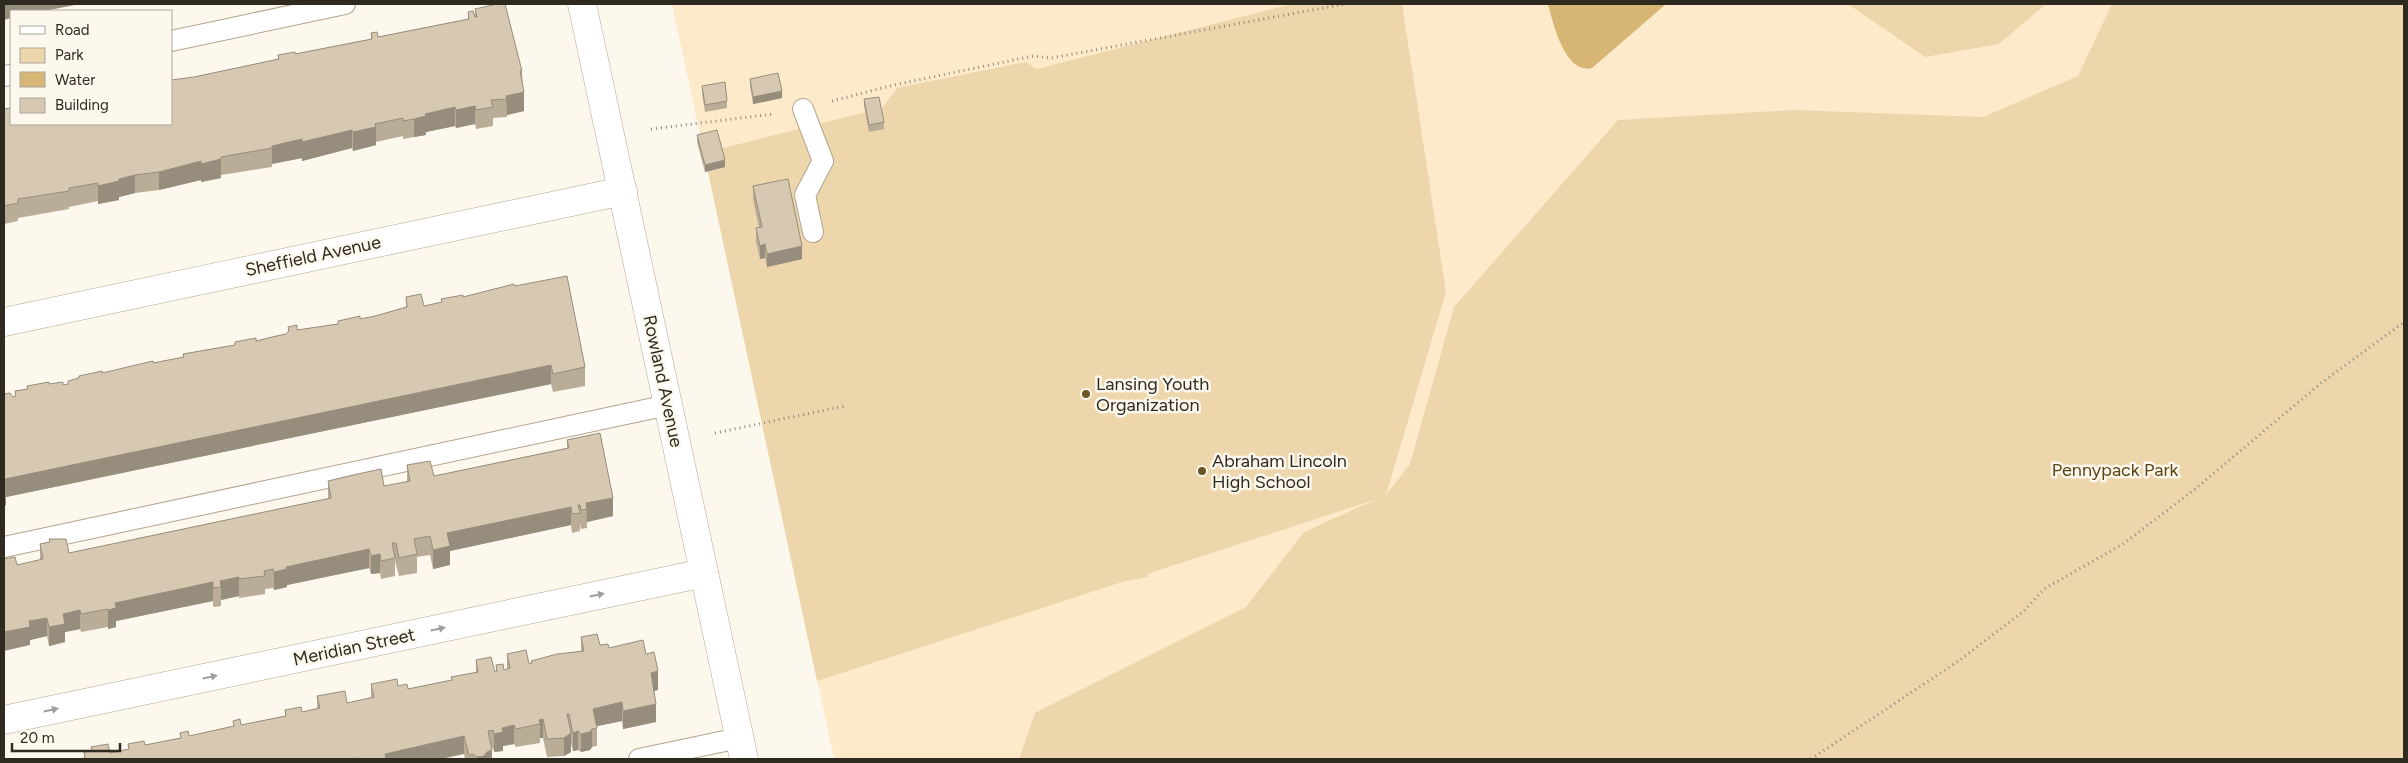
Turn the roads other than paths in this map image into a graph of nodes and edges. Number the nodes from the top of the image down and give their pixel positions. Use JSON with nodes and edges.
{"nodes":[{"id":1,"x":345,"y":4,"type":"edge"},
{"id":2,"x":582,"y":4,"type":"edge"},
{"id":3,"x":172,"y":41,"type":"edge"},
{"id":4,"x":804,"y":109,"type":"road end"},
{"id":5,"x":622,"y":191,"type":"junction"},
{"id":6,"x":813,"y":232,"type":"dead end"},
{"id":7,"x":4,"y":322,"type":"edge"},
{"id":8,"x":668,"y":404,"type":"junction"},
{"id":9,"x":4,"y":547,"type":"edge"},
{"id":10,"x":704,"y":573,"type":"junction"},
{"id":11,"x":4,"y":720,"type":"edge"},
{"id":12,"x":742,"y":748,"type":"edge"},
{"id":13,"x":639,"y":759,"type":"edge"}],
"edges":[{"from":1,"to":3,"type":"lane"},
{"from":2,"to":5,"type":"street","name":"Rowland Avenue"},
{"from":4,"to":6,"type":"lane"},
{"from":5,"to":7,"type":"street","name":"Sheffield Avenue"},
{"from":5,"to":8,"type":"street","name":"Rowland Avenue"},
{"from":8,"to":9,"type":"lane"},
{"from":8,"to":10,"type":"street","name":"Rowland Avenue"},
{"from":11,"to":10,"type":"street","name":"Meridian Street","one_way":true},
{"from":10,"to":12,"type":"street","name":"Rowland Avenue"},
{"from":12,"to":13,"type":"lane"}]}
